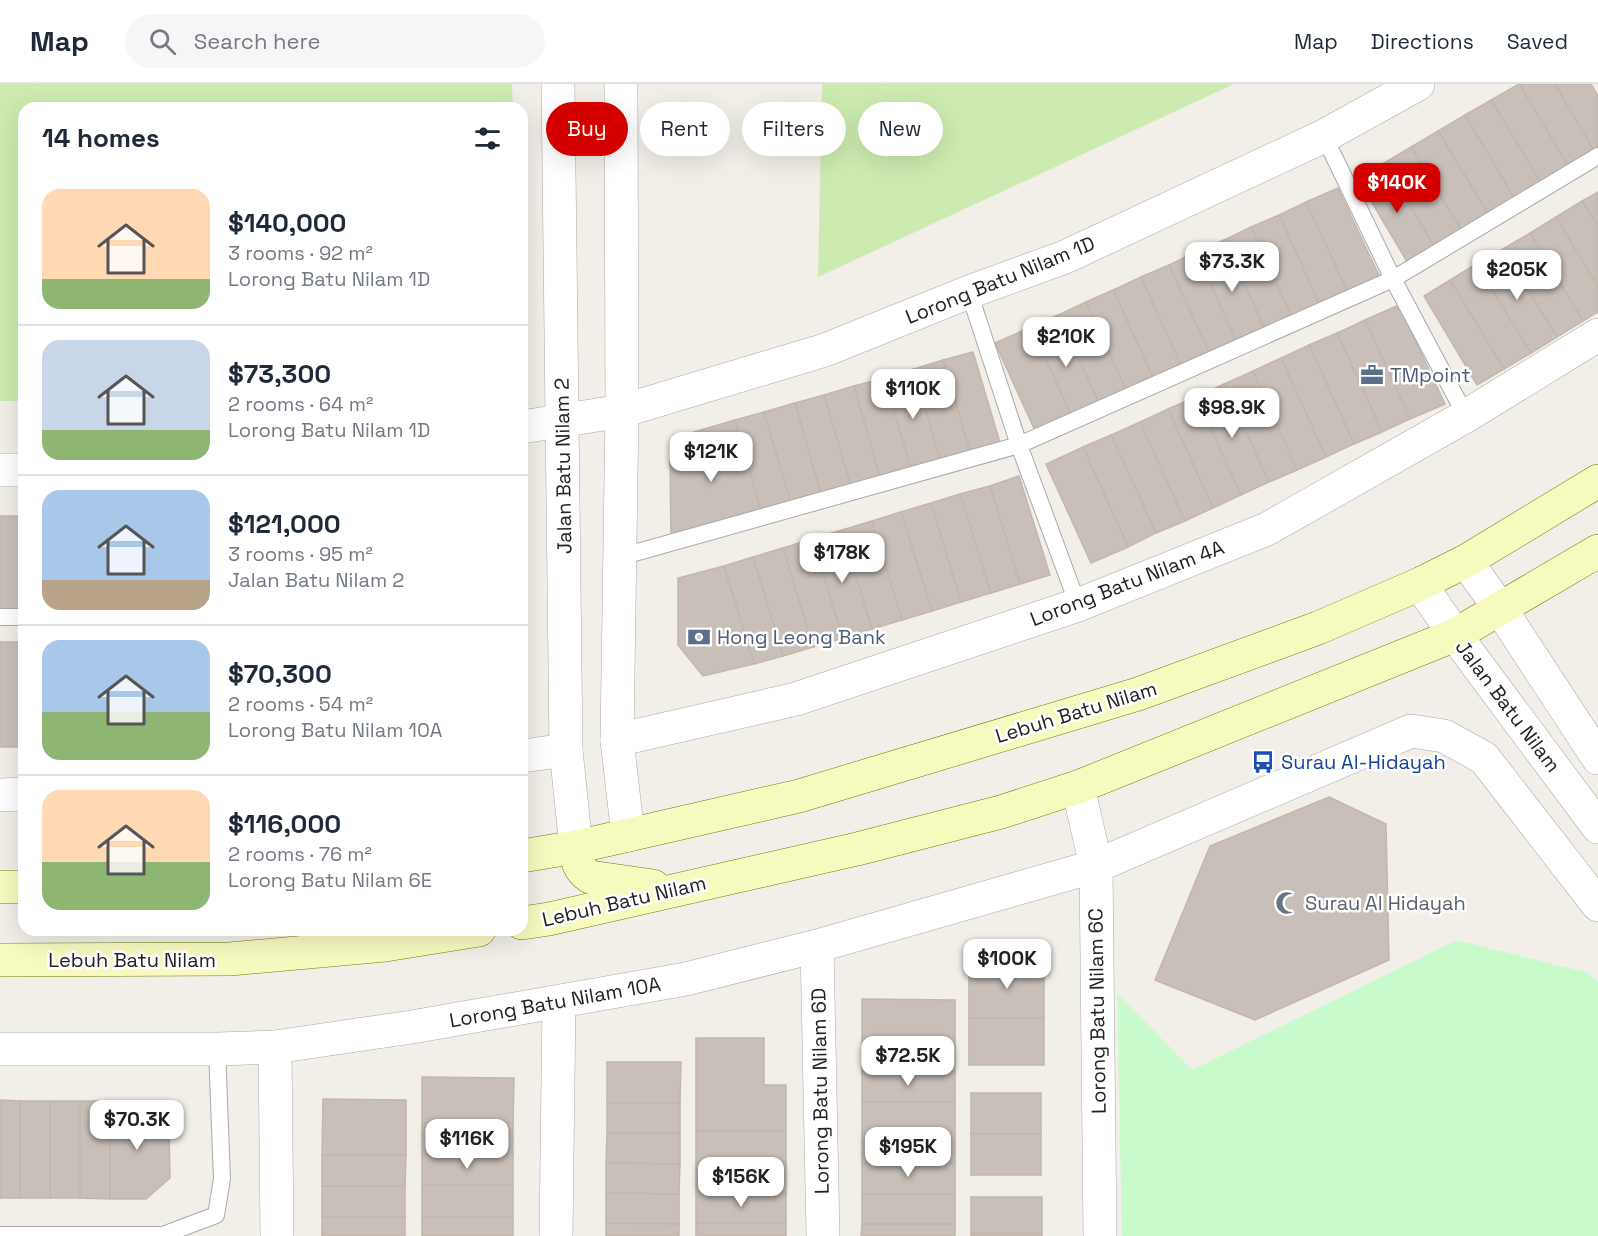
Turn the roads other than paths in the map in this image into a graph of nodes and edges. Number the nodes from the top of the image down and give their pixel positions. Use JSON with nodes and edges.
{"nodes":[{"id":1,"x":558,"y":84,"type":"edge"},
{"id":2,"x":621,"y":84,"type":"edge"},
{"id":3,"x":1418,"y":84,"type":"edge"},
{"id":4,"x":1324,"y":136,"type":"junction"},
{"id":5,"x":1598,"y":156,"type":"edge"},
{"id":6,"x":1393,"y":279,"type":"junction"},
{"id":7,"x":969,"y":292,"type":"junction"},
{"id":8,"x":1598,"y":335,"type":"edge"},
{"id":9,"x":622,"y":411,"type":"junction"},
{"id":10,"x":1466,"y":416,"type":"junction"},
{"id":11,"x":561,"y":420,"type":"junction"},
{"id":12,"x":528,"y":426,"type":"edge"},
{"id":13,"x":1019,"y":445,"type":"junction"},
{"id":14,"x":0,"y":470,"type":"edge"},
{"id":15,"x":18,"y":471,"type":"edge"},
{"id":16,"x":1598,"y":481,"type":"edge"},
{"id":17,"x":1598,"y":551,"type":"edge"},
{"id":18,"x":620,"y":557,"type":"junction"},
{"id":19,"x":1466,"y":561,"type":"junction"},
{"id":20,"x":1420,"y":584,"type":"junction"},
{"id":21,"x":1078,"y":605,"type":"junction"},
{"id":22,"x":1501,"y":610,"type":"junction"},
{"id":23,"x":0,"y":617,"type":"edge"},
{"id":24,"x":18,"y":617,"type":"edge"},
{"id":25,"x":1455,"y":636,"type":"junction"},
{"id":26,"x":617,"y":740,"type":"junction"},
{"id":27,"x":1595,"y":748,"type":"edge"},
{"id":28,"x":566,"y":750,"type":"junction"},
{"id":29,"x":528,"y":755,"type":"edge"},
{"id":30,"x":1078,"y":788,"type":"junction"},
{"id":31,"x":18,"y":794,"type":"edge"},
{"id":32,"x":0,"y":795,"type":"edge"},
{"id":33,"x":1598,"y":826,"type":"edge"},
{"id":34,"x":628,"y":835,"type":"junction"},
{"id":35,"x":576,"y":847,"type":"junction"},
{"id":36,"x":528,"y":855,"type":"edge"},
{"id":37,"x":1096,"y":866,"type":"junction"},
{"id":38,"x":0,"y":887,"type":"edge"},
{"id":39,"x":18,"y":887,"type":"edge"},
{"id":40,"x":679,"y":888,"type":"junction"},
{"id":41,"x":1598,"y":905,"type":"edge"},
{"id":42,"x":528,"y":922,"type":"edge"},
{"id":43,"x":441,"y":936,"type":"edge"},
{"id":44,"x":817,"y":946,"type":"junction"},
{"id":45,"x":0,"y":960,"type":"edge"},
{"id":46,"x":560,"y":1002,"type":"junction"},
{"id":47,"x":275,"y":1047,"type":"junction"},
{"id":48,"x":0,"y":1049,"type":"edge"},
{"id":49,"x":217,"y":1049,"type":"junction"},
{"id":50,"x":0,"y":1235,"type":"edge"},
{"id":51,"x":277,"y":1236,"type":"edge"},
{"id":52,"x":556,"y":1236,"type":"edge"},
{"id":53,"x":823,"y":1236,"type":"edge"},
{"id":54,"x":1100,"y":1236,"type":"edge"}],
"edges":[{"from":1,"to":11,"type":"street","name":"Jalan Batu Nilam 2"},
{"from":2,"to":9,"type":"street"},
{"from":3,"to":4,"type":"street","name":"Lorong Batu Nilam 1D"},
{"from":4,"to":6,"type":"lane"},
{"from":4,"to":7,"type":"street","name":"Lorong Batu Nilam 1D"},
{"from":5,"to":6,"type":"lane"},
{"from":6,"to":10,"type":"lane"},
{"from":6,"to":13,"type":"lane"},
{"from":7,"to":9,"type":"street","name":"Lorong Batu Nilam 1D"},
{"from":7,"to":13,"type":"lane"},
{"from":8,"to":10,"type":"street","name":"Lorong Batu Nilam 4A"},
{"from":9,"to":11,"type":"street","name":"Lorong Batu Nilam 1D"},
{"from":9,"to":18,"type":"street"},
{"from":10,"to":21,"type":"street","name":"Lorong Batu Nilam 4A"},
{"from":11,"to":12,"type":"street","name":"Lorong Batu Nilam 1D"},
{"from":11,"to":28,"type":"street","name":"Jalan Batu Nilam 2"},
{"from":13,"to":18,"type":"lane"},
{"from":13,"to":21,"type":"lane"},
{"from":14,"to":15,"type":"street"},
{"from":16,"to":19,"type":"main road","name":"Lebuh Batu Nilam"},
{"from":17,"to":22,"type":"main road","name":"Lebuh Batu Nilam"},
{"from":18,"to":26,"type":"street"},
{"from":19,"to":20,"type":"main road","name":"Lebuh Batu Nilam"},
{"from":19,"to":22,"type":"street"},
{"from":20,"to":25,"type":"street","name":"Jalan Batu Nilam"},
{"from":20,"to":34,"type":"main road","name":"Lebuh Batu Nilam"},
{"from":21,"to":26,"type":"street","name":"Lorong Batu Nilam 4A"},
{"from":22,"to":25,"type":"main road","name":"Lebuh Batu Nilam"},
{"from":22,"to":27,"type":"street"},
{"from":23,"to":24,"type":"lane"},
{"from":25,"to":30,"type":"main road","name":"Lebuh Batu Nilam"},
{"from":25,"to":33,"type":"street","name":"Jalan Batu Nilam"},
{"from":26,"to":34,"type":"street"},
{"from":28,"to":29,"type":"street"},
{"from":28,"to":35,"type":"street","name":"Jalan Batu Nilam 2"},
{"from":30,"to":37,"type":"street","name":"Lorong Batu Nilam 6C"},
{"from":30,"to":40,"type":"main road","name":"Lebuh Batu Nilam"},
{"from":31,"to":32,"type":"street"},
{"from":34,"to":35,"type":"main road","name":"Lebuh Batu Nilam"},
{"from":35,"to":36,"type":"main road","name":"Lebuh Batu Nilam"},
{"from":35,"to":40,"type":"main road"},
{"from":37,"to":41,"type":"street","name":"Lorong Batu Nilam 10A"},
{"from":37,"to":44,"type":"street","name":"Lorong Batu Nilam 10A"},
{"from":37,"to":54,"type":"street","name":"Lorong Batu Nilam 6C"},
{"from":38,"to":39,"type":"main road"},
{"from":40,"to":42,"type":"main road","name":"Lebuh Batu Nilam"},
{"from":43,"to":45,"type":"main road","name":"Lebuh Batu Nilam"},
{"from":44,"to":46,"type":"street","name":"Lorong Batu Nilam 10A"},
{"from":44,"to":53,"type":"street","name":"Lorong Batu Nilam 6D"},
{"from":46,"to":47,"type":"street","name":"Lorong Batu Nilam 10A"},
{"from":46,"to":52,"type":"street"},
{"from":47,"to":49,"type":"street","name":"Lorong Batu Nilam 10A"},
{"from":47,"to":51,"type":"street"},
{"from":48,"to":49,"type":"street","name":"Lorong Batu Nilam 10A"},
{"from":49,"to":50,"type":"lane"}]}
